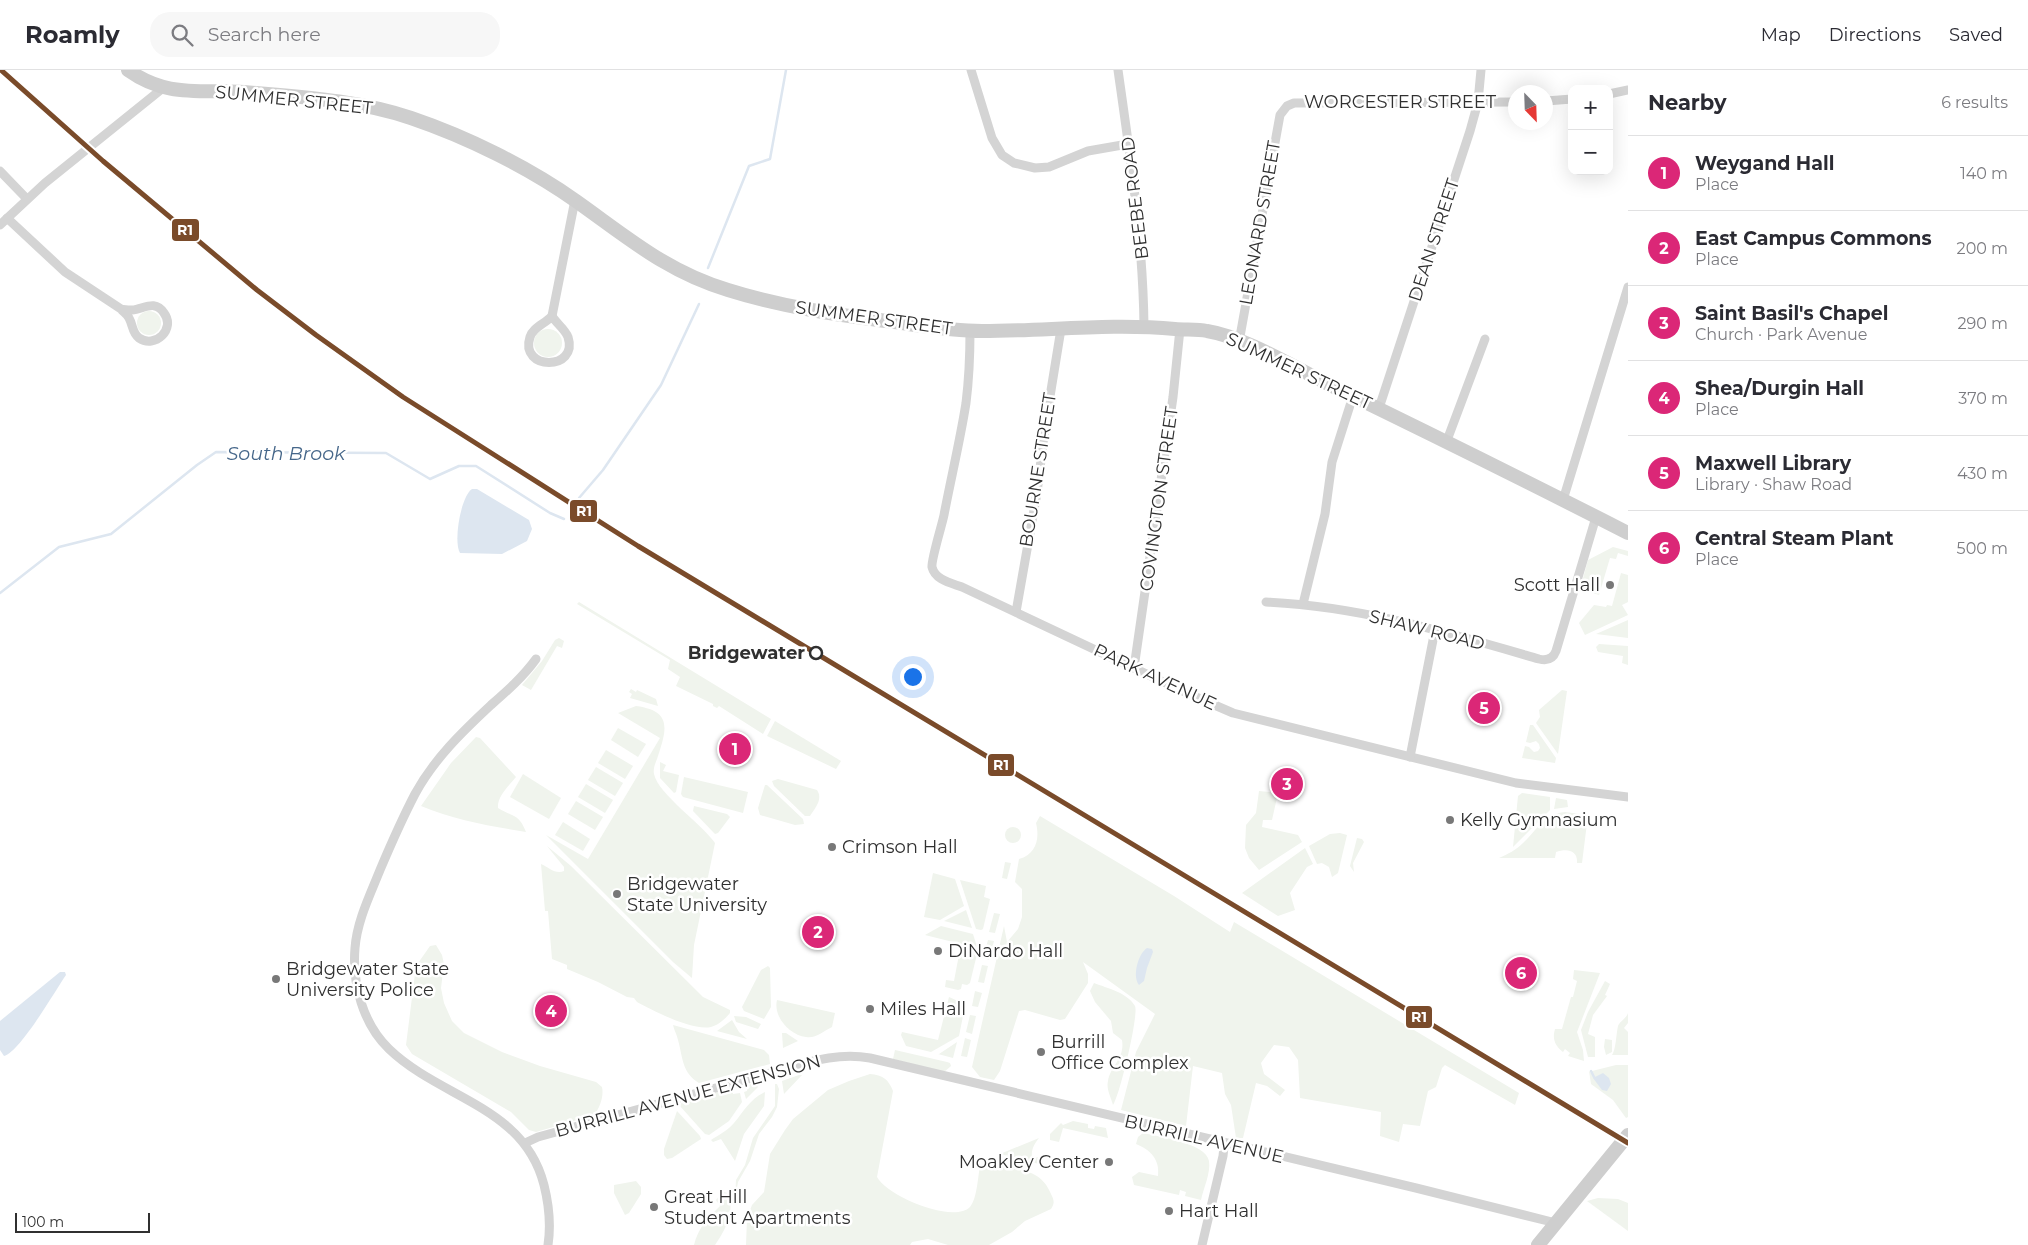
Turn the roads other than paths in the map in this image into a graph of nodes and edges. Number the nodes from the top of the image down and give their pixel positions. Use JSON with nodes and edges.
{"nodes":[{"id":1,"x":128,"y":70,"type":"edge"},
{"id":2,"x":971,"y":70,"type":"edge"},
{"id":3,"x":1118,"y":70,"type":"edge"},
{"id":4,"x":1481,"y":70,"type":"edge"},
{"id":5,"x":163,"y":88,"type":"junction"},
{"id":6,"x":1628,"y":90,"type":"edge"},
{"id":7,"x":1613,"y":93,"type":"edge"},
{"id":8,"x":1568,"y":99,"type":"edge"},
{"id":9,"x":1553,"y":100,"type":"edge"},
{"id":10,"x":1478,"y":102,"type":"junction"},
{"id":11,"x":1508,"y":102,"type":"edge"},
{"id":12,"x":1286,"y":107,"type":"joint"},
{"id":13,"x":1128,"y":144,"type":"junction"},
{"id":14,"x":0,"y":172,"type":"edge"},
{"id":15,"x":27,"y":198,"type":"junction"},
{"id":16,"x":575,"y":200,"type":"junction"},
{"id":17,"x":7,"y":218,"type":"junction"},
{"id":18,"x":0,"y":225,"type":"edge"},
{"id":19,"x":1628,"y":287,"type":"edge"},
{"id":20,"x":121,"y":309,"type":"junction"},
{"id":21,"x":552,"y":316,"type":"junction"},
{"id":22,"x":1144,"y":326,"type":"junction"},
{"id":23,"x":1061,"y":329,"type":"junction"},
{"id":24,"x":1180,"y":329,"type":"junction"},
{"id":25,"x":970,"y":331,"type":"junction"},
{"id":26,"x":1485,"y":339,"type":"dead end"},
{"id":27,"x":1240,"y":342,"type":"junction"},
{"id":28,"x":1353,"y":396,"type":"junction"},
{"id":29,"x":1379,"y":408,"type":"junction"},
{"id":30,"x":1446,"y":442,"type":"junction"},
{"id":31,"x":1563,"y":500,"type":"junction"},
{"id":32,"x":1596,"y":517,"type":"junction"},
{"id":33,"x":1628,"y":533,"type":"edge"},
{"id":34,"x":1266,"y":602,"type":"dead end"},
{"id":35,"x":1302,"y":604,"type":"junction"},
{"id":36,"x":1016,"y":612,"type":"junction"},
{"id":37,"x":1435,"y":630,"type":"junction"},
{"id":38,"x":536,"y":659,"type":"dead end"},
{"id":39,"x":1134,"y":668,"type":"junction"},
{"id":40,"x":1410,"y":757,"type":"junction"},
{"id":41,"x":1628,"y":797,"type":"edge"},
{"id":42,"x":852,"y":1056,"type":"joint"},
{"id":43,"x":1628,"y":1135,"type":"edge"},
{"id":44,"x":1220,"y":1142,"type":"junction"},
{"id":45,"x":525,"y":1143,"type":"junction"},
{"id":46,"x":1556,"y":1223,"type":"junction"},
{"id":47,"x":548,"y":1245,"type":"edge"},
{"id":48,"x":1202,"y":1245,"type":"edge"},
{"id":49,"x":1538,"y":1245,"type":"edge"}],
"edges":[{"from":1,"to":5,"type":"main road","name":"SUMMER STREET"},
{"from":2,"to":13,"type":"street"},
{"from":3,"to":13,"type":"street","name":"BEEBE ROAD"},
{"from":4,"to":10,"type":"street","name":"DEAN STREET"},
{"from":5,"to":15,"type":"street"},
{"from":5,"to":16,"type":"main road","name":"SUMMER STREET"},
{"from":6,"to":7,"type":"street"},
{"from":8,"to":9,"type":"street"},
{"from":10,"to":11,"type":"street","name":"WORCESTER STREET"},
{"from":10,"to":12,"type":"street","name":"WORCESTER STREET"},
{"from":10,"to":29,"type":"street","name":"DEAN STREET"},
{"from":12,"to":27,"type":"street","name":"LEONARD STREET"},
{"from":13,"to":22,"type":"street","name":"BEEBE ROAD"},
{"from":14,"to":15,"type":"street"},
{"from":15,"to":17,"type":"street"},
{"from":16,"to":21,"type":"street"},
{"from":16,"to":25,"type":"main road","name":"SUMMER STREET"},
{"from":17,"to":18,"type":"street"},
{"from":17,"to":20,"type":"street"},
{"from":19,"to":31,"type":"street"},
{"from":20,"to":20,"type":"street"},
{"from":21,"to":21,"type":"street"},
{"from":22,"to":23,"type":"main road","name":"SUMMER STREET"},
{"from":22,"to":24,"type":"main road","name":"SUMMER STREET"},
{"from":23,"to":25,"type":"main road","name":"SUMMER STREET"},
{"from":23,"to":36,"type":"street","name":"BOURNE STREET"},
{"from":24,"to":27,"type":"main road","name":"SUMMER STREET"},
{"from":24,"to":39,"type":"street","name":"COVINGTON STREET"},
{"from":25,"to":36,"type":"street","name":"PARK AVENUE"},
{"from":26,"to":30,"type":"street"},
{"from":27,"to":28,"type":"main road","name":"SUMMER STREET"},
{"from":28,"to":29,"type":"main road","name":"SUMMER STREET"},
{"from":28,"to":35,"type":"street"},
{"from":29,"to":30,"type":"main road","name":"SUMMER STREET"},
{"from":30,"to":31,"type":"main road","name":"SUMMER STREET"},
{"from":31,"to":32,"type":"main road","name":"SUMMER STREET"},
{"from":32,"to":33,"type":"main road","name":"SUMMER STREET"},
{"from":32,"to":37,"type":"street","name":"SHAW ROAD"},
{"from":34,"to":35,"type":"street","name":"SHAW ROAD"},
{"from":35,"to":37,"type":"street","name":"SHAW ROAD"},
{"from":36,"to":39,"type":"street","name":"PARK AVENUE"},
{"from":37,"to":40,"type":"street"},
{"from":38,"to":45,"type":"street"},
{"from":39,"to":40,"type":"street","name":"PARK AVENUE"},
{"from":40,"to":41,"type":"street","name":"PARK AVENUE"},
{"from":42,"to":44,"type":"street","name":"BURRILL AVENUE"},
{"from":42,"to":45,"type":"street","name":"BURRILL AVENUE EXTENSION"},
{"from":43,"to":46,"type":"main road"},
{"from":44,"to":46,"type":"street","name":"BURRILL AVENUE"},
{"from":44,"to":48,"type":"street"},
{"from":45,"to":47,"type":"street"},
{"from":46,"to":49,"type":"main road"}]}
